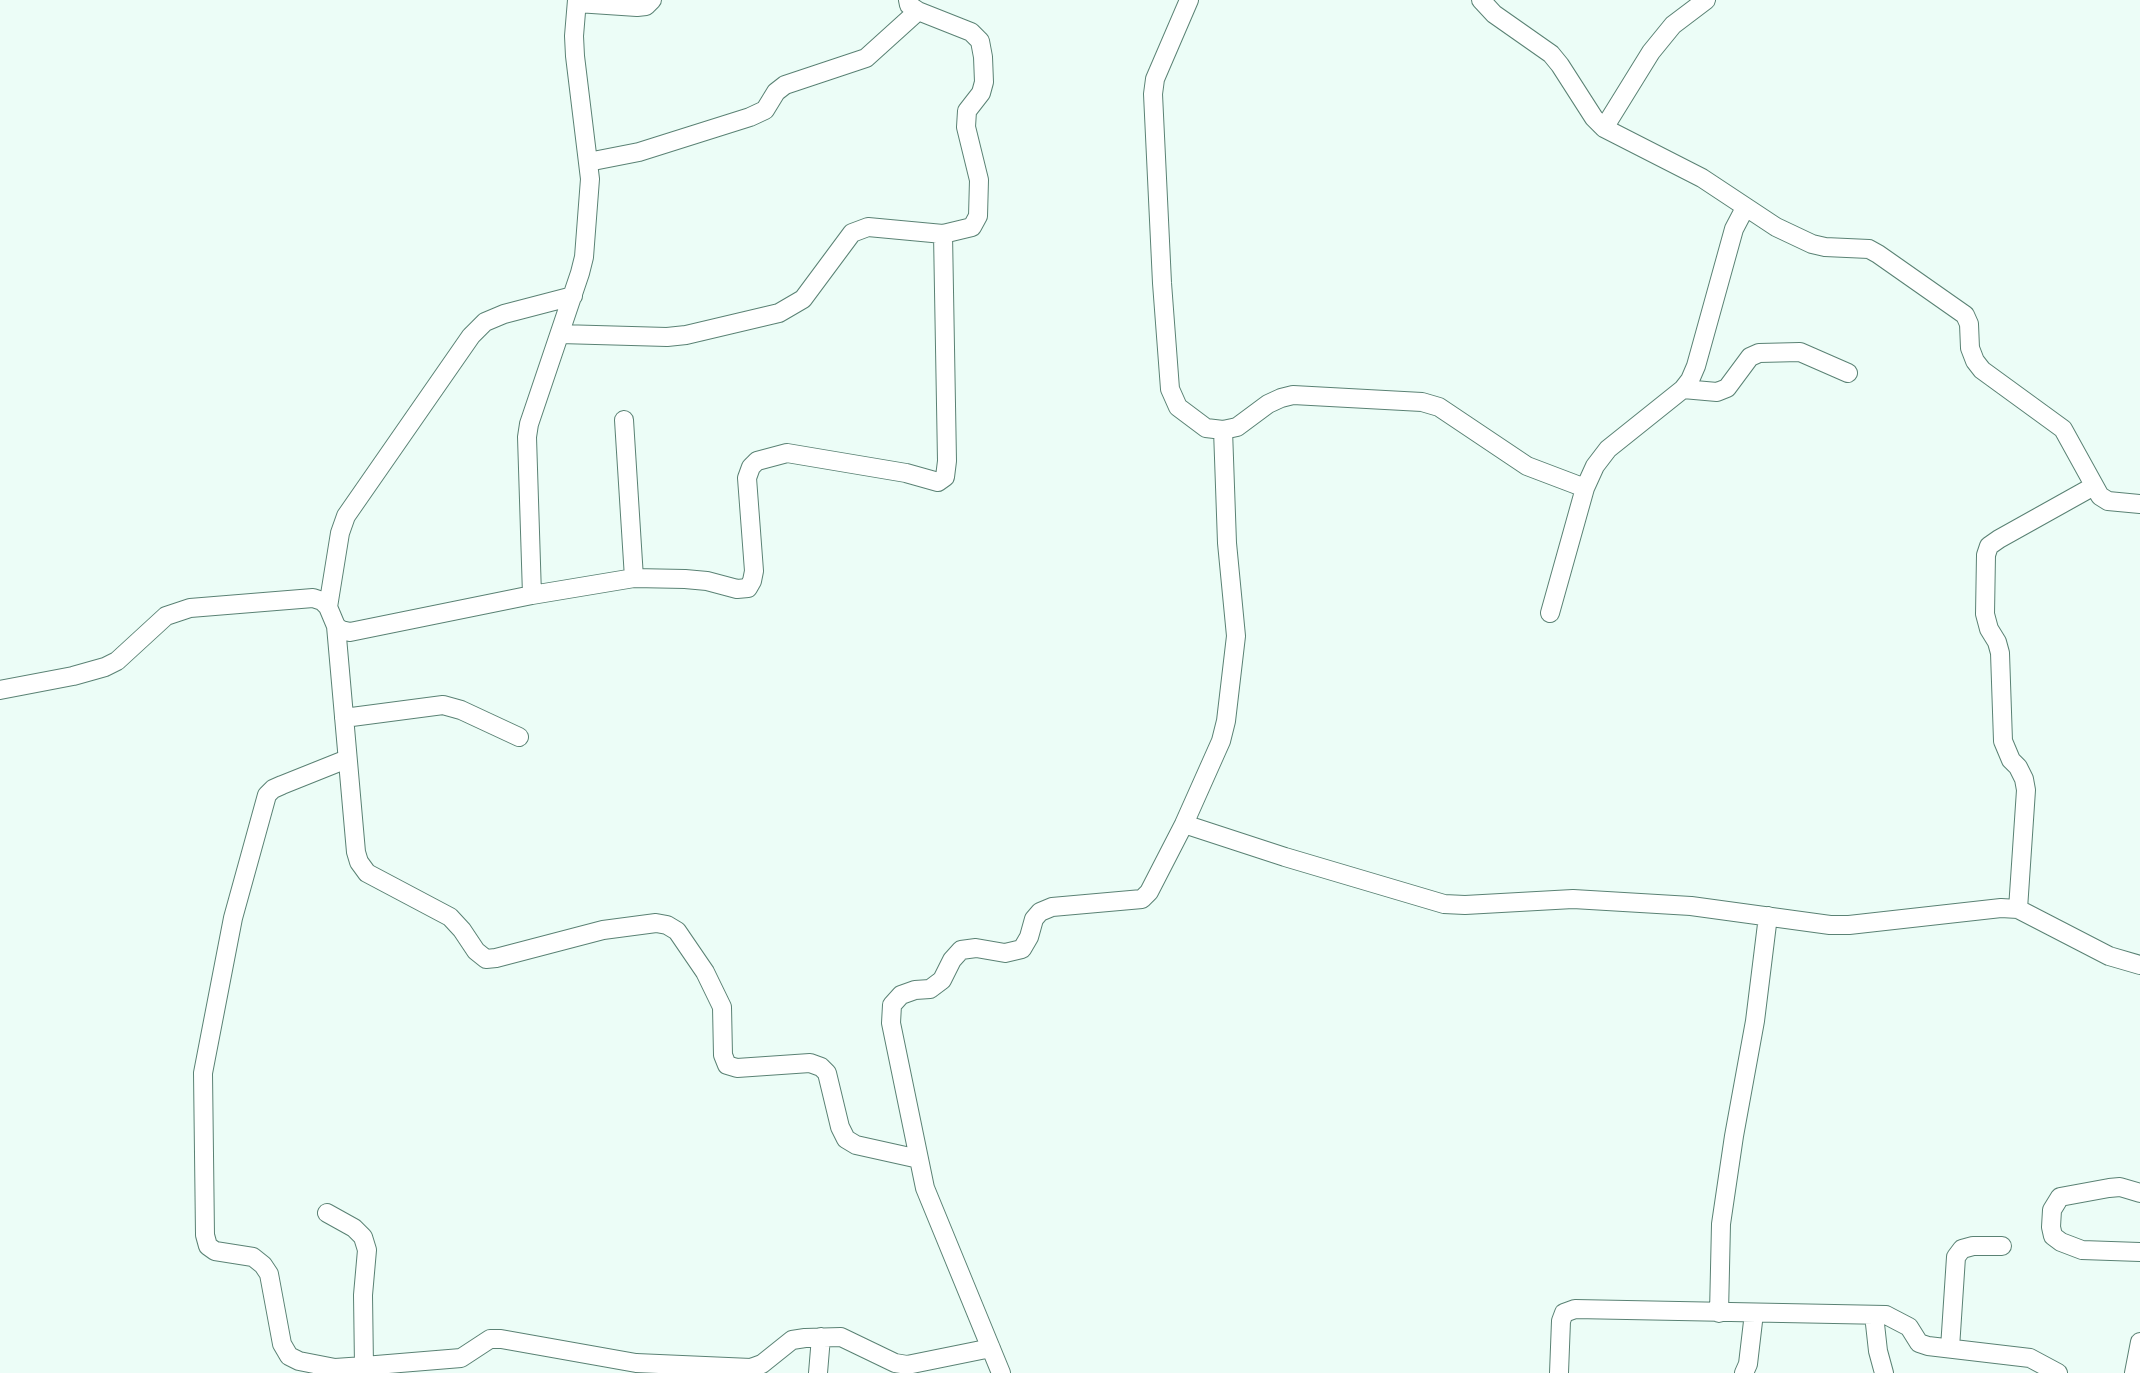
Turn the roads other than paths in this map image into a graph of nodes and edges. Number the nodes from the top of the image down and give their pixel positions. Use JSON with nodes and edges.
{"nodes":[{"id":1,"x":652,"y":0,"type":"edge"},
{"id":2,"x":1188,"y":0,"type":"edge"},
{"id":3,"x":1481,"y":0,"type":"edge"},
{"id":4,"x":1706,"y":0,"type":"edge"},
{"id":5,"x":577,"y":2,"type":"edge"},
{"id":6,"x":913,"y":6,"type":"edge"},
{"id":7,"x":1604,"y":128,"type":"junction"},
{"id":8,"x":588,"y":162,"type":"junction"},
{"id":9,"x":1745,"y":208,"type":"junction"},
{"id":10,"x":943,"y":234,"type":"junction"},
{"id":11,"x":573,"y":296,"type":"junction"},
{"id":12,"x":560,"y":334,"type":"junction"},
{"id":13,"x":1848,"y":373,"type":"dead end"},
{"id":14,"x":1683,"y":388,"type":"junction"},
{"id":15,"x":624,"y":420,"type":"dead end"},
{"id":16,"x":1223,"y":430,"type":"junction"},
{"id":17,"x":2094,"y":486,"type":"junction"},
{"id":18,"x":1585,"y":488,"type":"junction"},
{"id":19,"x":2140,"y":504,"type":"edge"},
{"id":20,"x":634,"y":578,"type":"junction"},
{"id":21,"x":532,"y":595,"type":"junction"},
{"id":22,"x":328,"y":607,"type":"junction"},
{"id":23,"x":1550,"y":613,"type":"dead end"},
{"id":24,"x":336,"y":626,"type":"junction"},
{"id":25,"x":0,"y":690,"type":"edge"},
{"id":26,"x":344,"y":718,"type":"junction"},
{"id":27,"x":519,"y":737,"type":"dead end"},
{"id":28,"x":348,"y":759,"type":"junction"},
{"id":29,"x":1184,"y":824,"type":"junction"},
{"id":30,"x":2018,"y":909,"type":"junction"},
{"id":31,"x":1768,"y":916,"type":"junction"},
{"id":32,"x":2140,"y":965,"type":"edge"},
{"id":33,"x":919,"y":1159,"type":"junction"},
{"id":34,"x":2140,"y":1193,"type":"edge"},
{"id":35,"x":327,"y":1214,"type":"dead end"},
{"id":36,"x":2002,"y":1246,"type":"dead end"},
{"id":37,"x":2140,"y":1252,"type":"edge"},
{"id":38,"x":1719,"y":1313,"type":"junction"},
{"id":39,"x":1754,"y":1313,"type":"junction"},
{"id":40,"x":1874,"y":1315,"type":"junction"},
{"id":41,"x":821,"y":1338,"type":"junction"},
{"id":42,"x":2140,"y":1342,"type":"edge"},
{"id":43,"x":991,"y":1348,"type":"junction"},
{"id":44,"x":1950,"y":1348,"type":"junction"},
{"id":45,"x":364,"y":1366,"type":"junction"},
{"id":46,"x":335,"y":1371,"type":"edge"},
{"id":47,"x":818,"y":1373,"type":"edge"},
{"id":48,"x":1001,"y":1373,"type":"edge"},
{"id":49,"x":1559,"y":1373,"type":"edge"},
{"id":50,"x":1744,"y":1373,"type":"edge"},
{"id":51,"x":1884,"y":1373,"type":"edge"},
{"id":52,"x":2058,"y":1373,"type":"edge"},
{"id":53,"x":2134,"y":1373,"type":"edge"}],
"edges":[{"from":1,"to":5,"type":"street"},
{"from":2,"to":16,"type":"street"},
{"from":3,"to":7,"type":"street"},
{"from":4,"to":7,"type":"street"},
{"from":5,"to":8,"type":"street"},
{"from":6,"to":8,"type":"street"},
{"from":6,"to":10,"type":"street"},
{"from":7,"to":9,"type":"street"},
{"from":8,"to":11,"type":"street"},
{"from":9,"to":14,"type":"street"},
{"from":9,"to":17,"type":"street"},
{"from":10,"to":12,"type":"street"},
{"from":10,"to":20,"type":"street"},
{"from":11,"to":12,"type":"street"},
{"from":11,"to":22,"type":"street"},
{"from":12,"to":21,"type":"street"},
{"from":13,"to":14,"type":"street"},
{"from":14,"to":18,"type":"street"},
{"from":15,"to":20,"type":"street"},
{"from":16,"to":18,"type":"street"},
{"from":16,"to":29,"type":"street"},
{"from":17,"to":19,"type":"street"},
{"from":17,"to":30,"type":"street"},
{"from":18,"to":23,"type":"street"},
{"from":20,"to":21,"type":"street"},
{"from":21,"to":24,"type":"street"},
{"from":22,"to":24,"type":"street"},
{"from":22,"to":25,"type":"street"},
{"from":24,"to":26,"type":"street"},
{"from":26,"to":27,"type":"street"},
{"from":26,"to":28,"type":"street"},
{"from":28,"to":33,"type":"street"},
{"from":28,"to":46,"type":"street"},
{"from":29,"to":31,"type":"street"},
{"from":29,"to":33,"type":"street"},
{"from":30,"to":31,"type":"street"},
{"from":30,"to":32,"type":"street"},
{"from":31,"to":38,"type":"street"},
{"from":33,"to":43,"type":"street"},
{"from":34,"to":37,"type":"street"},
{"from":35,"to":45,"type":"street"},
{"from":36,"to":44,"type":"street"},
{"from":38,"to":39,"type":"street"},
{"from":38,"to":49,"type":"street"},
{"from":39,"to":40,"type":"street"},
{"from":39,"to":50,"type":"street"},
{"from":40,"to":44,"type":"street"},
{"from":40,"to":51,"type":"street"},
{"from":41,"to":43,"type":"street"},
{"from":41,"to":45,"type":"street"},
{"from":41,"to":47,"type":"street"},
{"from":42,"to":53,"type":"street"},
{"from":43,"to":48,"type":"street"},
{"from":44,"to":52,"type":"street"},
{"from":45,"to":46,"type":"street"}]}
